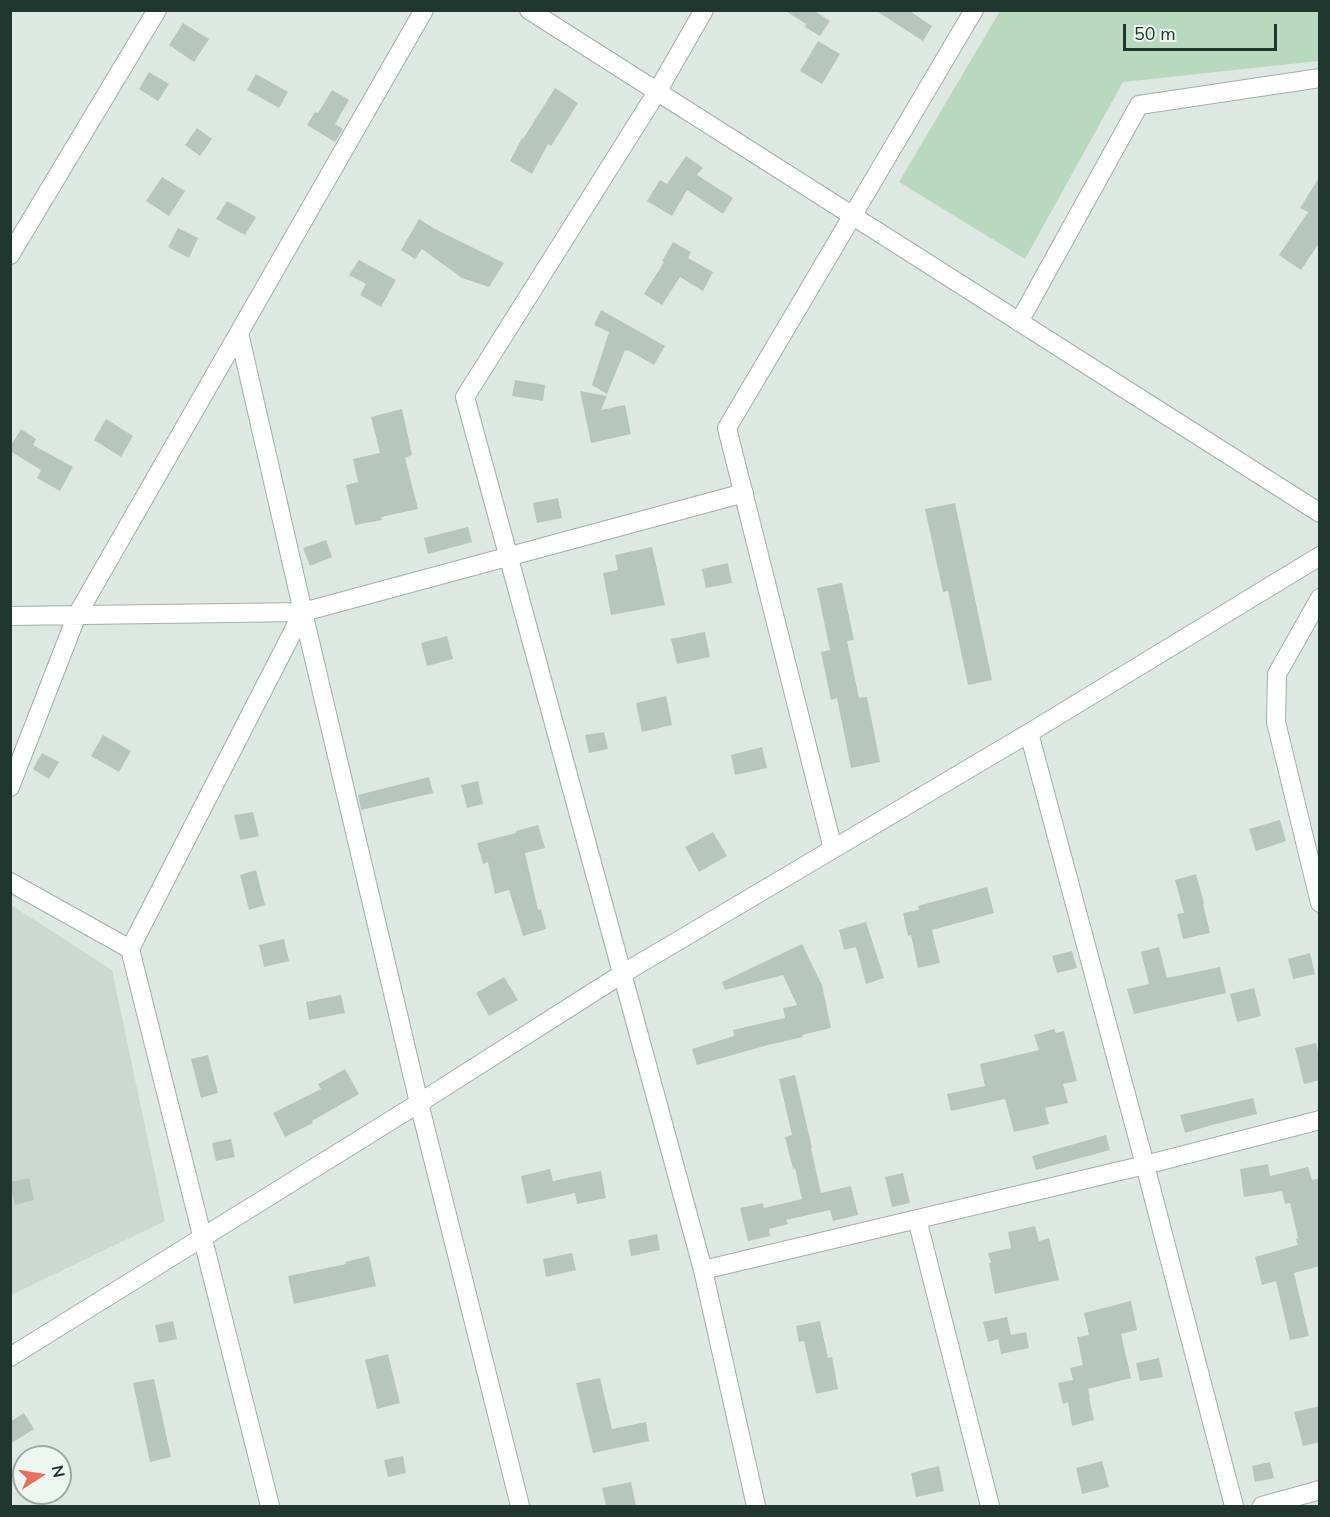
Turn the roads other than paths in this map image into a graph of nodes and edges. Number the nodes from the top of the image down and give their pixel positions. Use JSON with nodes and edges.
{"nodes":[{"id":1,"x":157,"y":10,"type":"edge"},
{"id":2,"x":424,"y":10,"type":"edge"},
{"id":3,"x":529,"y":10,"type":"edge"},
{"id":4,"x":704,"y":10,"type":"edge"},
{"id":5,"x":974,"y":10,"type":"edge"},
{"id":6,"x":1320,"y":78,"type":"edge"},
{"id":7,"x":657,"y":92,"type":"junction"},
{"id":8,"x":853,"y":216,"type":"junction"},
{"id":9,"x":10,"y":255,"type":"edge"},
{"id":10,"x":1019,"y":322,"type":"junction"},
{"id":11,"x":239,"y":333,"type":"junction"},
{"id":12,"x":744,"y":493,"type":"junction"},
{"id":13,"x":1320,"y":513,"type":"edge"},
{"id":14,"x":508,"y":556,"type":"junction"},
{"id":15,"x":1320,"y":556,"type":"edge"},
{"id":16,"x":1320,"y":598,"type":"edge"},
{"id":17,"x":303,"y":612,"type":"junction"},
{"id":18,"x":77,"y":615,"type":"junction"},
{"id":19,"x":10,"y":616,"type":"edge"},
{"id":20,"x":1029,"y":733,"type":"junction"},
{"id":21,"x":10,"y":787,"type":"edge"},
{"id":22,"x":833,"y":849,"type":"junction"},
{"id":23,"x":10,"y":882,"type":"edge"},
{"id":24,"x":1320,"y":903,"type":"edge"},
{"id":25,"x":130,"y":949,"type":"junction"},
{"id":26,"x":622,"y":974,"type":"junction"},
{"id":27,"x":419,"y":1103,"type":"junction"},
{"id":28,"x":1320,"y":1120,"type":"edge"},
{"id":29,"x":1145,"y":1165,"type":"junction"},
{"id":30,"x":917,"y":1219,"type":"junction"},
{"id":31,"x":203,"y":1237,"type":"junction"},
{"id":32,"x":703,"y":1270,"type":"junction"},
{"id":33,"x":10,"y":1357,"type":"edge"},
{"id":34,"x":1320,"y":1490,"type":"edge"},
{"id":35,"x":270,"y":1506,"type":"edge"},
{"id":36,"x":520,"y":1506,"type":"edge"},
{"id":37,"x":756,"y":1506,"type":"edge"},
{"id":38,"x":990,"y":1506,"type":"edge"},
{"id":39,"x":1234,"y":1506,"type":"edge"},
{"id":40,"x":1262,"y":1506,"type":"edge"}],
"edges":[{"from":1,"to":9,"type":"street"},
{"from":2,"to":11,"type":"street"},
{"from":3,"to":7,"type":"street"},
{"from":4,"to":7,"type":"street"},
{"from":5,"to":8,"type":"street"},
{"from":6,"to":10,"type":"street"},
{"from":7,"to":8,"type":"street"},
{"from":7,"to":14,"type":"street"},
{"from":8,"to":10,"type":"street"},
{"from":8,"to":12,"type":"street"},
{"from":10,"to":13,"type":"street"},
{"from":11,"to":17,"type":"street"},
{"from":11,"to":18,"type":"street"},
{"from":12,"to":14,"type":"street"},
{"from":12,"to":22,"type":"street"},
{"from":14,"to":17,"type":"street"},
{"from":14,"to":26,"type":"street"},
{"from":15,"to":20,"type":"street"},
{"from":16,"to":24,"type":"street"},
{"from":17,"to":18,"type":"street"},
{"from":17,"to":25,"type":"street"},
{"from":17,"to":27,"type":"street"},
{"from":18,"to":19,"type":"street"},
{"from":18,"to":21,"type":"street"},
{"from":20,"to":22,"type":"street"},
{"from":20,"to":29,"type":"street"},
{"from":22,"to":26,"type":"street"},
{"from":23,"to":25,"type":"street"},
{"from":25,"to":31,"type":"street"},
{"from":26,"to":27,"type":"street"},
{"from":26,"to":32,"type":"street"},
{"from":27,"to":31,"type":"street"},
{"from":27,"to":36,"type":"street"},
{"from":28,"to":29,"type":"street"},
{"from":29,"to":30,"type":"street"},
{"from":29,"to":39,"type":"street"},
{"from":30,"to":32,"type":"street"},
{"from":30,"to":38,"type":"street"},
{"from":31,"to":33,"type":"street"},
{"from":31,"to":35,"type":"street"},
{"from":32,"to":37,"type":"street"},
{"from":34,"to":40,"type":"street"}]}
